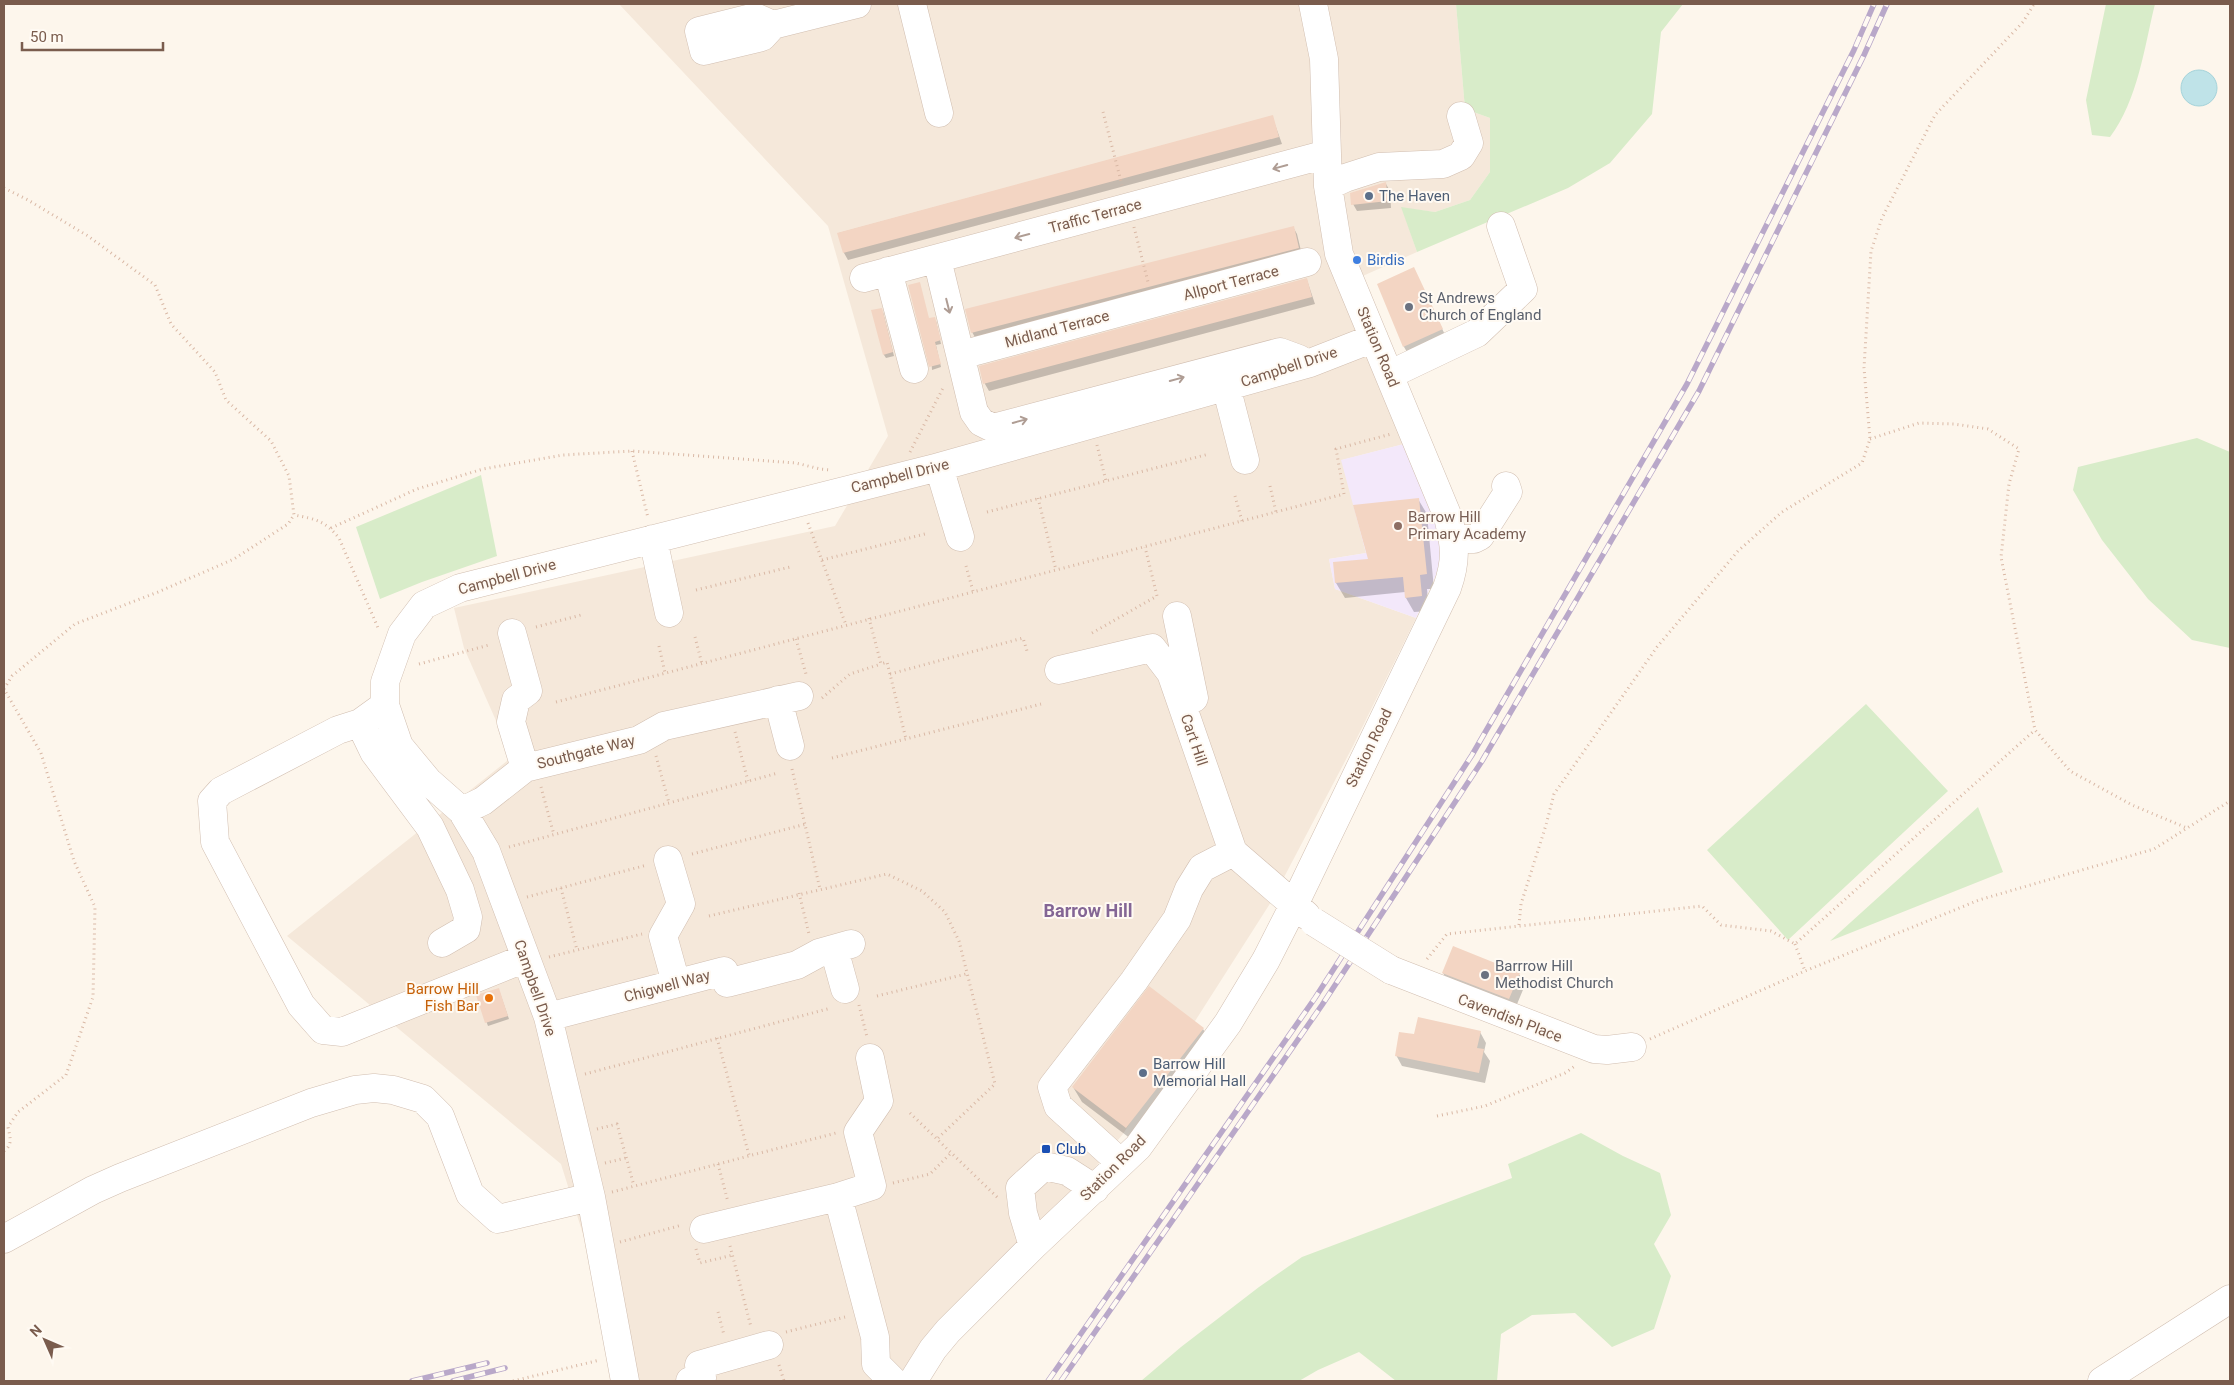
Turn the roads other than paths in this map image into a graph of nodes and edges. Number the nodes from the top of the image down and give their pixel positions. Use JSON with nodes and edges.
{"nodes":[{"id":1,"x":857,"y":4,"type":"edge"},
{"id":2,"x":912,"y":4,"type":"edge"},
{"id":3,"x":1313,"y":4,"type":"edge"},
{"id":4,"x":773,"y":25,"type":"dead end"},
{"id":5,"x":939,"y":112,"type":"dead end"},
{"id":6,"x":1461,"y":116,"type":"dead end"},
{"id":7,"x":1327,"y":154,"type":"junction"},
{"id":8,"x":1328,"y":186,"type":"junction"},
{"id":9,"x":1501,"y":226,"type":"dead end"},
{"id":10,"x":937,"y":259,"type":"junction"},
{"id":11,"x":1307,"y":262,"type":"dead end"},
{"id":12,"x":1154,"y":304,"type":"joint"},
{"id":13,"x":1374,"y":338,"type":"junction"},
{"id":14,"x":960,"y":355,"type":"junction"},
{"id":15,"x":1310,"y":363,"type":"junction"},
{"id":16,"x":914,"y":369,"type":"dead end"},
{"id":17,"x":1391,"y":374,"type":"junction"},
{"id":18,"x":1226,"y":386,"type":"junction"},
{"id":19,"x":1246,"y":460,"type":"dead end"},
{"id":20,"x":939,"y":467,"type":"junction"},
{"id":21,"x":1506,"y":486,"type":"dead end"},
{"id":22,"x":960,"y":537,"type":"dead end"},
{"id":23,"x":653,"y":538,"type":"junction"},
{"id":24,"x":1454,"y":539,"type":"junction"},
{"id":25,"x":669,"y":613,"type":"dead end"},
{"id":26,"x":1177,"y":616,"type":"dead end"},
{"id":27,"x":513,"y":635,"type":"road end"},
{"id":28,"x":1059,"y":670,"type":"dead end"},
{"id":29,"x":385,"y":706,"type":"junction"},
{"id":30,"x":360,"y":723,"type":"junction"},
{"id":31,"x":791,"y":757,"type":"road end"},
{"id":32,"x":533,"y":777,"type":"junction"},
{"id":33,"x":1215,"y":800,"type":"junction"},
{"id":34,"x":462,"y":811,"type":"junction"},
{"id":35,"x":1233,"y":852,"type":"junction"},
{"id":36,"x":670,"y":859,"type":"road end"},
{"id":37,"x":1294,"y":905,"type":"junction"},
{"id":38,"x":1314,"y":922,"type":"joint"},
{"id":39,"x":442,"y":943,"type":"dead end"},
{"id":40,"x":526,"y":958,"type":"junction"},
{"id":41,"x":676,"y":983,"type":"junction"},
{"id":42,"x":845,"y":999,"type":"road end"},
{"id":43,"x":548,"y":1017,"type":"junction"},
{"id":44,"x":1632,"y":1046,"type":"road end"},
{"id":45,"x":869,"y":1048,"type":"road end"},
{"id":46,"x":1121,"y":1163,"type":"junction"},
{"id":47,"x":1095,"y":1189,"type":"junction"},
{"id":48,"x":591,"y":1197,"type":"junction"},
{"id":49,"x":838,"y":1197,"type":"junction"},
{"id":50,"x":709,"y":1228,"type":"road end"},
{"id":51,"x":4,"y":1239,"type":"edge"},
{"id":52,"x":1033,"y":1246,"type":"junction"},
{"id":53,"x":2230,"y":1299,"type":"edge"},
{"id":54,"x":770,"y":1343,"type":"road end"},
{"id":55,"x":623,"y":1368,"type":"edge"},
{"id":56,"x":690,"y":1381,"type":"edge"},
{"id":57,"x":893,"y":1381,"type":"edge"},
{"id":58,"x":913,"y":1381,"type":"edge"},
{"id":59,"x":2102,"y":1381,"type":"edge"}],
"edges":[{"from":1,"to":4,"type":"street"},
{"from":2,"to":5,"type":"street"},
{"from":3,"to":7,"type":"street","name":"Station Road"},
{"from":6,"to":8,"type":"street"},
{"from":7,"to":8,"type":"street","name":"Station Road"},
{"from":7,"to":10,"type":"street","name":"Traffic Terrace","one_way":true},
{"from":8,"to":13,"type":"street","name":"Station Road"},
{"from":9,"to":17,"type":"street"},
{"from":10,"to":14,"type":"street","one_way":true},
{"from":10,"to":16,"type":"street","name":"Traffic Terrace"},
{"from":11,"to":12,"type":"street","name":"Allport Terrace"},
{"from":12,"to":14,"type":"street","name":"Midland Terrace"},
{"from":13,"to":15,"type":"street","name":"Campbell Drive"},
{"from":13,"to":17,"type":"street","name":"Station Road"},
{"from":14,"to":15,"type":"street","one_way":true},
{"from":15,"to":18,"type":"street","name":"Campbell Drive"},
{"from":17,"to":24,"type":"street","name":"Station Road"},
{"from":18,"to":19,"type":"street"},
{"from":18,"to":20,"type":"street","name":"Campbell Drive"},
{"from":20,"to":22,"type":"street"},
{"from":20,"to":23,"type":"street","name":"Campbell Drive"},
{"from":21,"to":24,"type":"street"},
{"from":23,"to":25,"type":"street"},
{"from":23,"to":29,"type":"street","name":"Campbell Drive"},
{"from":24,"to":37,"type":"street","name":"Station Road"},
{"from":26,"to":33,"type":"street"},
{"from":27,"to":32,"type":"street"},
{"from":28,"to":33,"type":"street","name":"Cart Hill"},
{"from":29,"to":30,"type":"street"},
{"from":29,"to":34,"type":"street","name":"Campbell Drive"},
{"from":30,"to":39,"type":"street"},
{"from":30,"to":40,"type":"street"},
{"from":31,"to":32,"type":"street","name":"Southgate Way"},
{"from":32,"to":34,"type":"street","name":"Southgate Way"},
{"from":33,"to":35,"type":"street","name":"Cart Hill"},
{"from":34,"to":40,"type":"street","name":"Campbell Drive"},
{"from":35,"to":37,"type":"street","name":"Cart Hill"},
{"from":35,"to":46,"type":"street"},
{"from":36,"to":41,"type":"street"},
{"from":37,"to":38,"type":"street","name":"Cart Hill"},
{"from":37,"to":46,"type":"street","name":"Station Road"},
{"from":38,"to":44,"type":"street","name":"Cavendish Place","bridge":true},
{"from":40,"to":43,"type":"street","name":"Campbell Drive"},
{"from":41,"to":42,"type":"street","name":"Chigwell Way"},
{"from":41,"to":43,"type":"street","name":"Chigwell Way"},
{"from":43,"to":48,"type":"street","name":"Campbell Drive"},
{"from":45,"to":49,"type":"street"},
{"from":46,"to":47,"type":"street","name":"Station Road"},
{"from":47,"to":52,"type":"street","name":"Station Road"},
{"from":47,"to":52,"type":"street"},
{"from":48,"to":51,"type":"street"},
{"from":48,"to":55,"type":"street","name":"Campbell Drive"},
{"from":49,"to":50,"type":"street"},
{"from":49,"to":57,"type":"street"},
{"from":52,"to":58,"type":"street","name":"Station Road"},
{"from":53,"to":59,"type":"street"},
{"from":54,"to":56,"type":"street"}]}
